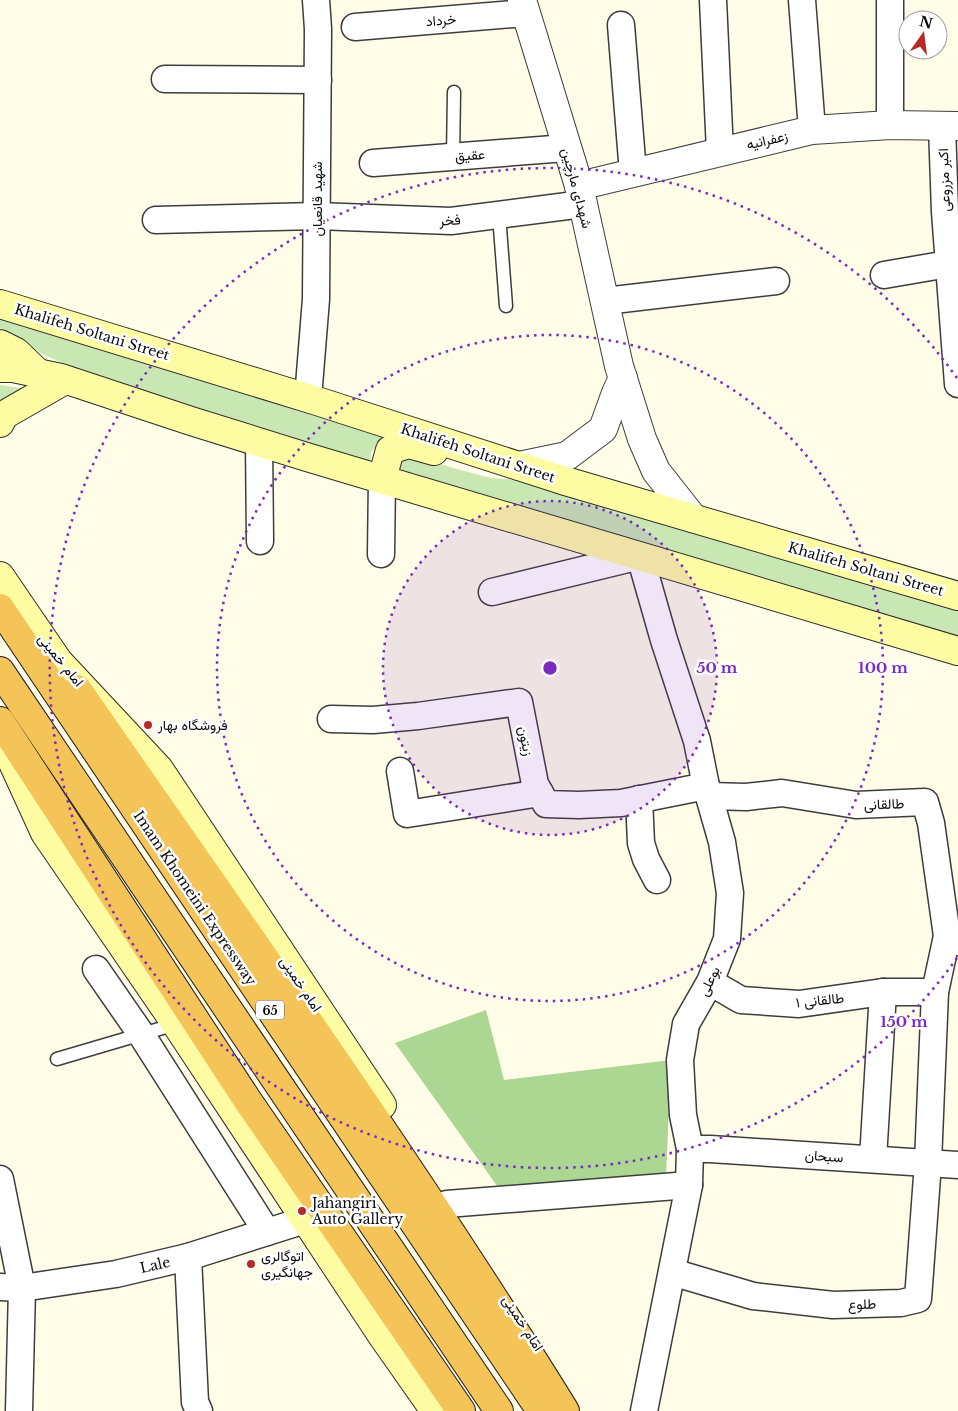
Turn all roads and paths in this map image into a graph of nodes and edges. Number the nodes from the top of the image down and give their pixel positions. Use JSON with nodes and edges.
{"nodes":[{"id":1,"x":316,"y":0,"type":"edge"},
{"id":2,"x":713,"y":0,"type":"edge"},
{"id":3,"x":802,"y":0,"type":"edge"},
{"id":4,"x":890,"y":0,"type":"edge"},
{"id":5,"x":524,"y":6,"type":"edge"},
{"id":6,"x":621,"y":25,"type":"dead end"},
{"id":7,"x":355,"y":26,"type":"dead end"},
{"id":8,"x":165,"y":79,"type":"dead end"},
{"id":9,"x":318,"y":80,"type":"junction"},
{"id":10,"x":454,"y":92,"type":"dead end"},
{"id":11,"x":890,"y":125,"type":"junction"},
{"id":12,"x":950,"y":126,"type":"edge"},
{"id":13,"x":812,"y":130,"type":"junction"},
{"id":14,"x":566,"y":148,"type":"junction"},
{"id":15,"x":720,"y":152,"type":"junction"},
{"id":16,"x":453,"y":156,"type":"junction"},
{"id":17,"x":374,"y":163,"type":"dead end"},
{"id":18,"x":633,"y":173,"type":"junction"},
{"id":19,"x":581,"y":195,"type":"junction"},
{"id":20,"x":499,"y":215,"type":"junction"},
{"id":21,"x":317,"y":216,"type":"junction"},
{"id":22,"x":156,"y":220,"type":"dead end"},
{"id":23,"x":948,"y":264,"type":"junction"},
{"id":24,"x":884,"y":275,"type":"dead end"},
{"id":25,"x":776,"y":281,"type":"dead end"},
{"id":26,"x":954,"y":294,"type":"edge"},
{"id":27,"x":605,"y":301,"type":"junction"},
{"id":28,"x":0,"y":304,"type":"edge"},
{"id":29,"x":506,"y":306,"type":"dead end"},
{"id":30,"x":0,"y":344,"type":"edge"},
{"id":31,"x":0,"y":368,"type":"edge"},
{"id":32,"x":38,"y":373,"type":"junction"},
{"id":33,"x":623,"y":378,"type":"junction"},
{"id":34,"x":65,"y":380,"type":"junction"},
{"id":35,"x":958,"y":384,"type":"edge"},
{"id":36,"x":308,"y":398,"type":"junction"},
{"id":37,"x":0,"y":423,"type":"edge"},
{"id":38,"x":258,"y":442,"type":"junction"},
{"id":39,"x":519,"y":466,"type":"junction"},
{"id":40,"x":382,"y":480,"type":"junction"},
{"id":41,"x":693,"y":518,"type":"junction"},
{"id":42,"x":260,"y":541,"type":"dead end"},
{"id":43,"x":381,"y":554,"type":"dead end"},
{"id":44,"x":640,"y":556,"type":"junction"},
{"id":45,"x":0,"y":576,"type":"edge"},
{"id":46,"x":492,"y":592,"type":"dead end"},
{"id":47,"x":958,"y":596,"type":"edge"},
{"id":48,"x":0,"y":608,"type":"edge"},
{"id":49,"x":958,"y":652,"type":"edge"},
{"id":50,"x":58,"y":661,"type":"junction"},
{"id":51,"x":0,"y":671,"type":"edge"},
{"id":52,"x":331,"y":720,"type":"dead end"},
{"id":53,"x":0,"y":721,"type":"edge"},
{"id":54,"x":0,"y":735,"type":"edge"},
{"id":55,"x":400,"y":771,"type":"dead end"},
{"id":56,"x":708,"y":791,"type":"junction"},
{"id":57,"x":540,"y":793,"type":"junction"},
{"id":58,"x":639,"y":799,"type":"junction"},
{"id":59,"x":657,"y":880,"type":"dead end"},
{"id":60,"x":952,"y":939,"type":"edge"},
{"id":61,"x":96,"y":969,"type":"dead end"},
{"id":62,"x":710,"y":982,"type":"junction"},
{"id":63,"x":883,"y":992,"type":"junction"},
{"id":64,"x":935,"y":992,"type":"junction"},
{"id":65,"x":176,"y":1024,"type":"junction"},
{"id":66,"x":141,"y":1034,"type":"junction"},
{"id":67,"x":57,"y":1058,"type":"dead end"},
{"id":68,"x":690,"y":1149,"type":"junction"},
{"id":69,"x":873,"y":1160,"type":"junction"},
{"id":70,"x":928,"y":1163,"type":"junction"},
{"id":71,"x":958,"y":1165,"type":"edge"},
{"id":72,"x":0,"y":1179,"type":"edge"},
{"id":73,"x":689,"y":1184,"type":"junction"},
{"id":74,"x":447,"y":1204,"type":"junction"},
{"id":75,"x":305,"y":1220,"type":"junction"},
{"id":76,"x":267,"y":1232,"type":"junction"},
{"id":77,"x":188,"y":1257,"type":"junction"},
{"id":78,"x":672,"y":1272,"type":"junction"},
{"id":79,"x":11,"y":1287,"type":"edge"},
{"id":80,"x":19,"y":1411,"type":"edge"},
{"id":81,"x":199,"y":1411,"type":"edge"},
{"id":82,"x":436,"y":1411,"type":"edge"},
{"id":83,"x":461,"y":1411,"type":"edge"},
{"id":84,"x":500,"y":1411,"type":"edge"},
{"id":85,"x":541,"y":1411,"type":"edge"},
{"id":86,"x":565,"y":1411,"type":"edge"},
{"id":87,"x":580,"y":1411,"type":"edge"},
{"id":88,"x":644,"y":1411,"type":"edge"}],
"edges":[{"from":1,"to":9,"type":"street","name":"شهید قانعیان"},
{"from":2,"to":15,"type":"street"},
{"from":3,"to":13,"type":"street"},
{"from":4,"to":11,"type":"street"},
{"from":5,"to":7,"type":"street","name":"خرداد"},
{"from":5,"to":14,"type":"street","name":"شهدای مارچین"},
{"from":6,"to":18,"type":"street"},
{"from":8,"to":9,"type":"street"},
{"from":9,"to":21,"type":"street","name":"شهید قانعیان"},
{"from":10,"to":16,"type":"lane"},
{"from":11,"to":12,"type":"street","name":"زعفرانیه"},
{"from":11,"to":13,"type":"street","name":"زعفرانیه"},
{"from":12,"to":23,"type":"street","name":"اکبر مزروعی"},
{"from":13,"to":15,"type":"street","name":"زعفرانیه"},
{"from":14,"to":16,"type":"street","name":"عقیق"},
{"from":14,"to":19,"type":"street","name":"شهدای مارچین"},
{"from":15,"to":18,"type":"street","name":"زعفرانیه"},
{"from":16,"to":17,"type":"street","name":"عقیق"},
{"from":18,"to":19,"type":"street","name":"زعفرانیه"},
{"from":19,"to":20,"type":"street","name":"فخر"},
{"from":19,"to":27,"type":"street","name":"شهدای مارچین"},
{"from":20,"to":21,"type":"street","name":"فخر"},
{"from":20,"to":29,"type":"lane"},
{"from":21,"to":22,"type":"street","name":"فخر"},
{"from":21,"to":36,"type":"street","name":"شهید قانعیان"},
{"from":23,"to":24,"type":"street"},
{"from":23,"to":26,"type":"street","name":"اکبر مزروعی"},
{"from":25,"to":27,"type":"street"},
{"from":26,"to":35,"type":"street","name":"اکبر مزروعی"},
{"from":27,"to":33,"type":"street","name":"شهدای مارچین"},
{"from":28,"to":36,"type":"main road","name":"Khalifeh Soltani Street"},
{"from":30,"to":32,"type":"main road"},
{"from":31,"to":32,"type":"main road"},
{"from":32,"to":34,"type":"main road"},
{"from":33,"to":39,"type":"street"},
{"from":33,"to":41,"type":"street","name":"شهدای مارچین"},
{"from":34,"to":37,"type":"main road"},
{"from":34,"to":38,"type":"main road"},
{"from":36,"to":39,"type":"main road","name":"Khalifeh Soltani Street"},
{"from":38,"to":40,"type":"main road"},
{"from":38,"to":42,"type":"street"},
{"from":39,"to":40,"type":"main road"},
{"from":39,"to":41,"type":"main road","name":"Khalifeh Soltani Street"},
{"from":40,"to":43,"type":"street"},
{"from":40,"to":44,"type":"main road"},
{"from":41,"to":47,"type":"main road","name":"Khalifeh Soltani Street"},
{"from":44,"to":46,"type":"street"},
{"from":44,"to":49,"type":"main road"},
{"from":44,"to":56,"type":"street","name":"بوعلی"},
{"from":45,"to":50,"type":"main road","name":"امام خمینی"},
{"from":48,"to":85,"type":"highway","name":"Imam Khomeini Expressway","number":"65"},
{"from":50,"to":74,"type":"main road","name":"امام خمینی"},
{"from":50,"to":86,"type":"highway"},
{"from":51,"to":84,"type":"highway","number":"65"},
{"from":52,"to":57,"type":"street","name":"زیتون"},
{"from":53,"to":83,"type":"highway"},
{"from":54,"to":65,"type":"main road"},
{"from":55,"to":57,"type":"street"},
{"from":56,"to":58,"type":"street"},
{"from":56,"to":60,"type":"street","name":"طالقانی"},
{"from":56,"to":62,"type":"street","name":"بوعلی"},
{"from":57,"to":58,"type":"street"},
{"from":58,"to":59,"type":"street"},
{"from":60,"to":64,"type":"street","name":"طالقانی"},
{"from":61,"to":66,"type":"street"},
{"from":62,"to":63,"type":"street","name":"طالقانی ۱"},
{"from":62,"to":68,"type":"street","name":"بوعلی"},
{"from":63,"to":64,"type":"street","name":"طالقانی ۱"},
{"from":63,"to":69,"type":"street"},
{"from":64,"to":70,"type":"street","name":"طالقانی"},
{"from":65,"to":66,"type":"lane"},
{"from":65,"to":75,"type":"main road"},
{"from":66,"to":67,"type":"lane"},
{"from":66,"to":76,"type":"street"},
{"from":68,"to":69,"type":"street","name":"سبحان"},
{"from":68,"to":73,"type":"street","name":"بوعلی"},
{"from":69,"to":70,"type":"street","name":"سبحان"},
{"from":70,"to":71,"type":"street","name":"سبحان"},
{"from":70,"to":78,"type":"street","name":"طلوع"},
{"from":72,"to":79,"type":"street"},
{"from":73,"to":74,"type":"street"},
{"from":73,"to":78,"type":"street","name":"بوعلی"},
{"from":74,"to":87,"type":"main road","name":"امام خمینی"},
{"from":75,"to":76,"type":"street","name":"Lale"},
{"from":75,"to":82,"type":"main road"},
{"from":76,"to":77,"type":"street","name":"Lale"},
{"from":77,"to":79,"type":"street","name":"Lale"},
{"from":77,"to":81,"type":"street"},
{"from":78,"to":88,"type":"street","name":"بوعلی"},
{"from":79,"to":80,"type":"street"}]}
